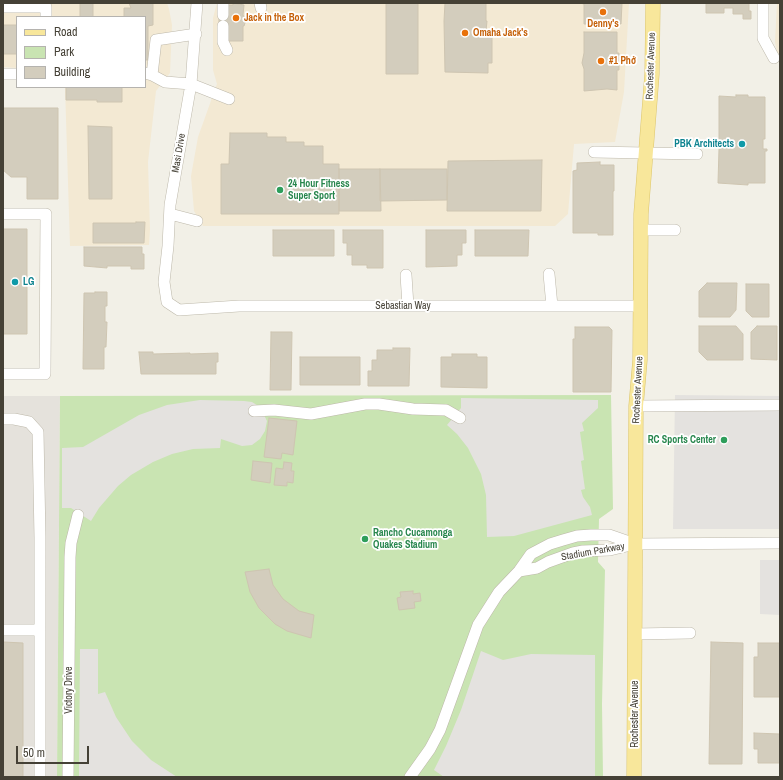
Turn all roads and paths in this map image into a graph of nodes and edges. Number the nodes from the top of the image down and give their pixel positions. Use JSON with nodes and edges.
{"nodes":[{"id":1,"x":197,"y":3,"type":"edge"},
{"id":2,"x":223,"y":3,"type":"edge"},
{"id":3,"x":652,"y":3,"type":"edge"},
{"id":4,"x":763,"y":3,"type":"edge"},
{"id":5,"x":3,"y":6,"type":"edge"},
{"id":6,"x":46,"y":16,"type":"edge"},
{"id":7,"x":196,"y":34,"type":"junction"},
{"id":8,"x":227,"y":50,"type":"dead end"},
{"id":9,"x":774,"y":58,"type":"dead end"},
{"id":10,"x":3,"y":74,"type":"edge"},
{"id":11,"x":16,"y":74,"type":"edge"},
{"id":12,"x":148,"y":74,"type":"edge"},
{"id":13,"x":191,"y":84,"type":"junction"},
{"id":14,"x":229,"y":99,"type":"dead end"},
{"id":15,"x":594,"y":152,"type":"dead end"},
{"id":16,"x":645,"y":153,"type":"junction"},
{"id":17,"x":697,"y":154,"type":"dead end"},
{"id":18,"x":3,"y":214,"type":"edge"},
{"id":19,"x":170,"y":214,"type":"junction"},
{"id":20,"x":197,"y":221,"type":"dead end"},
{"id":21,"x":641,"y":230,"type":"junction"},
{"id":22,"x":675,"y":230,"type":"dead end"},
{"id":23,"x":549,"y":274,"type":"dead end"},
{"id":24,"x":406,"y":275,"type":"dead end"},
{"id":25,"x":167,"y":302,"type":"joint"},
{"id":26,"x":408,"y":306,"type":"junction"},
{"id":27,"x":552,"y":306,"type":"junction"},
{"id":28,"x":640,"y":306,"type":"junction"},
{"id":29,"x":3,"y":374,"type":"edge"},
{"id":30,"x":780,"y":404,"type":"edge"},
{"id":31,"x":636,"y":406,"type":"junction"},
{"id":32,"x":254,"y":411,"type":"dead end"},
{"id":33,"x":460,"y":418,"type":"dead end"},
{"id":34,"x":3,"y":419,"type":"edge"},
{"id":35,"x":78,"y":515,"type":"dead end"},
{"id":36,"x":780,"y":543,"type":"edge"},
{"id":37,"x":635,"y":544,"type":"junction"},
{"id":38,"x":519,"y":571,"type":"junction"},
{"id":39,"x":3,"y":630,"type":"edge"},
{"id":40,"x":40,"y":630,"type":"junction"},
{"id":41,"x":690,"y":633,"type":"dead end"},
{"id":42,"x":635,"y":634,"type":"junction"},
{"id":43,"x":415,"y":776,"type":"edge"},
{"id":44,"x":40,"y":777,"type":"edge"},
{"id":45,"x":68,"y":777,"type":"edge"},
{"id":46,"x":634,"y":777,"type":"edge"}],
"edges":[{"from":1,"to":7,"type":"street","name":"Masi Drive"},
{"from":2,"to":8,"type":"street"},
{"from":3,"to":16,"type":"main road","name":"Rochester Avenue"},
{"from":4,"to":9,"type":"street"},
{"from":5,"to":6,"type":"street"},
{"from":7,"to":12,"type":"street"},
{"from":7,"to":13,"type":"street","name":"Masi Drive"},
{"from":10,"to":11,"type":"street"},
{"from":12,"to":13,"type":"street"},
{"from":13,"to":14,"type":"street"},
{"from":13,"to":19,"type":"street","name":"Masi Drive"},
{"from":15,"to":16,"type":"street"},
{"from":16,"to":17,"type":"street"},
{"from":16,"to":21,"type":"main road","name":"Rochester Avenue"},
{"from":18,"to":29,"type":"street"},
{"from":19,"to":20,"type":"street"},
{"from":19,"to":25,"type":"street","name":"Masi Drive"},
{"from":21,"to":22,"type":"street"},
{"from":21,"to":28,"type":"main road","name":"Rochester Avenue"},
{"from":23,"to":27,"type":"street"},
{"from":24,"to":26,"type":"street"},
{"from":25,"to":26,"type":"street","name":"Sebastian Way"},
{"from":26,"to":27,"type":"street","name":"Sebastian Way"},
{"from":27,"to":28,"type":"street","name":"Sebastian Way"},
{"from":28,"to":31,"type":"main road","name":"Rochester Avenue"},
{"from":30,"to":31,"type":"street"},
{"from":31,"to":37,"type":"main road","name":"Rochester Avenue"},
{"from":32,"to":33,"type":"street"},
{"from":34,"to":40,"type":"street"},
{"from":35,"to":45,"type":"street","name":"Victory Drive"},
{"from":36,"to":37,"type":"street"},
{"from":37,"to":38,"type":"street","name":"Stadium Parkway"},
{"from":37,"to":38,"type":"street","name":"Stadium Parkway"},
{"from":37,"to":42,"type":"main road","name":"Rochester Avenue"},
{"from":38,"to":43,"type":"street","name":"Stadium Parkway"},
{"from":39,"to":40,"type":"street"},
{"from":40,"to":44,"type":"street"},
{"from":41,"to":42,"type":"street"},
{"from":42,"to":46,"type":"main road","name":"Rochester Avenue"}]}
